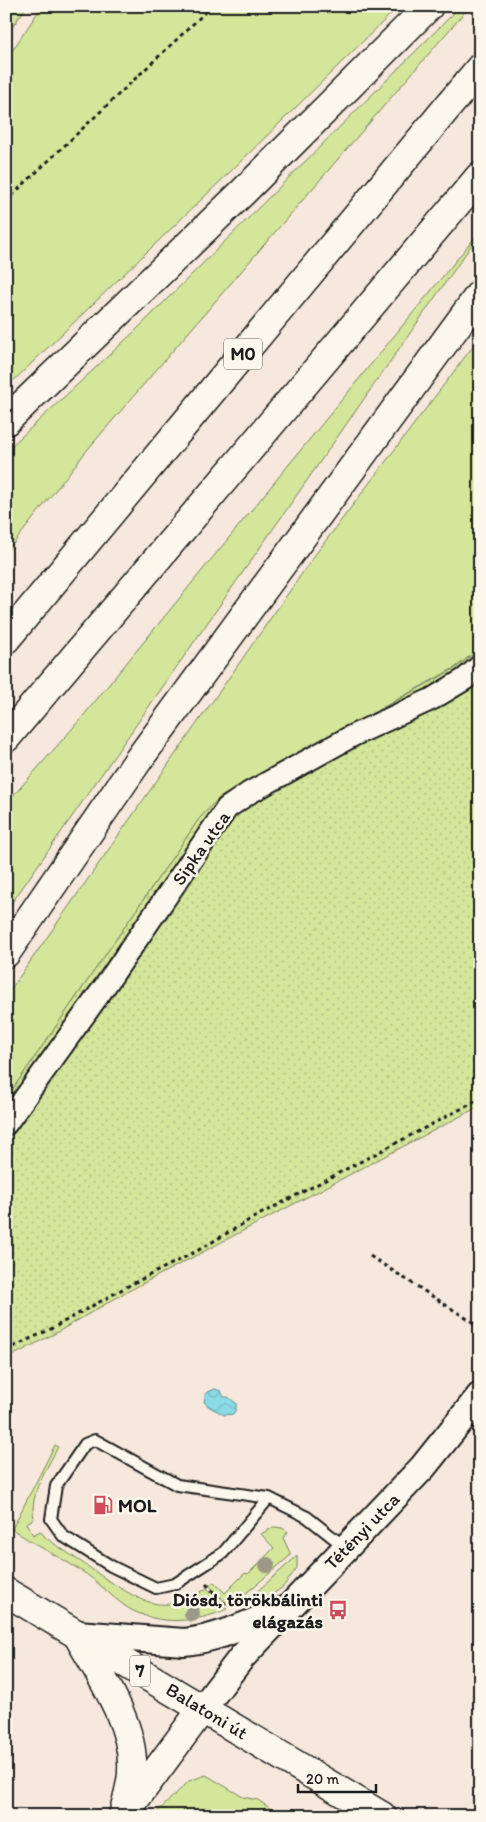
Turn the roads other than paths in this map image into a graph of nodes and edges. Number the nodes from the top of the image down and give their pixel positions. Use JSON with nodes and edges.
{"nodes":[{"id":1,"x":429,"y":6,"type":"edge"},
{"id":2,"x":480,"y":68,"type":"edge"},
{"id":3,"x":480,"y":176,"type":"edge"},
{"id":4,"x":480,"y":294,"type":"edge"},
{"id":5,"x":6,"y":421,"type":"edge"},
{"id":6,"x":6,"y":639,"type":"edge"},
{"id":7,"x":480,"y":666,"type":"edge"},
{"id":8,"x":6,"y":738,"type":"edge"},
{"id":9,"x":6,"y":953,"type":"edge"},
{"id":10,"x":6,"y":1124,"type":"edge"},
{"id":11,"x":480,"y":1396,"type":"edge"},
{"id":12,"x":269,"y":1498,"type":"junction"},
{"id":13,"x":346,"y":1547,"type":"junction"},
{"id":14,"x":6,"y":1592,"type":"edge"},
{"id":15,"x":290,"y":1607,"type":"junction"},
{"id":16,"x":77,"y":1634,"type":"junction"},
{"id":17,"x":203,"y":1708,"type":"junction"},
{"id":18,"x":123,"y":1816,"type":"edge"},
{"id":19,"x":382,"y":1816,"type":"edge"}],
"edges":[{"from":1,"to":5,"type":"main road"},
{"from":2,"to":6,"type":"main road","number":"M0"},
{"from":3,"to":8,"type":"main road"},
{"from":4,"to":9,"type":"main road"},
{"from":7,"to":10,"type":"street","name":"Sipka utca"},
{"from":11,"to":13,"type":"street","name":"Tétényi utca"},
{"from":12,"to":12,"type":"lane"},
{"from":12,"to":13,"type":"lane"},
{"from":13,"to":15,"type":"street","name":"Tétényi utca"},
{"from":14,"to":16,"type":"main road","name":"Balatoni út","number":"7"},
{"from":15,"to":16,"type":"street"},
{"from":15,"to":17,"type":"street","name":"Tétényi utca"},
{"from":16,"to":17,"type":"main road","name":"Balatoni út","number":"7"},
{"from":16,"to":18,"type":"main road"},
{"from":17,"to":18,"type":"main road"},
{"from":17,"to":19,"type":"main road","name":"Balatoni út","number":"7"}]}
